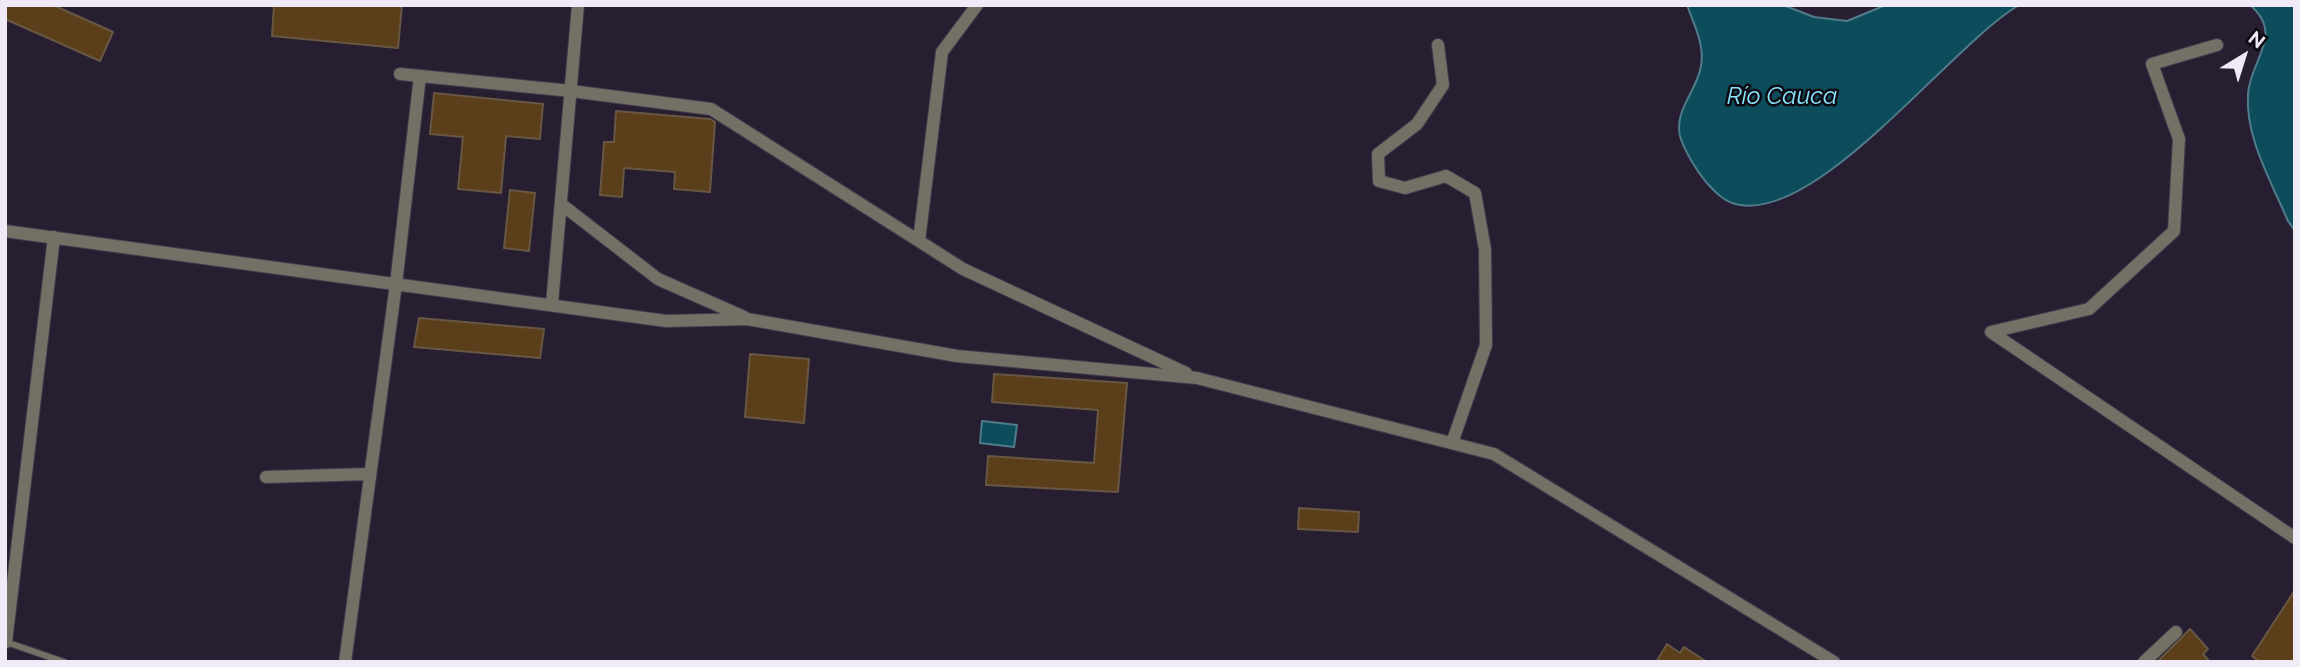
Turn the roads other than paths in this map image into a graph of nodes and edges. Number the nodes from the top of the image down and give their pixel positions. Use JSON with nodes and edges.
{"nodes":[{"id":1,"x":578,"y":5,"type":"edge"},
{"id":2,"x":977,"y":5,"type":"edge"},
{"id":3,"x":1438,"y":45,"type":"dead end"},
{"id":4,"x":2217,"y":45,"type":"dead end"},
{"id":5,"x":400,"y":74,"type":"dead end"},
{"id":6,"x":420,"y":76,"type":"junction"},
{"id":7,"x":571,"y":91,"type":"junction"},
{"id":8,"x":561,"y":204,"type":"junction"},
{"id":9,"x":5,"y":231,"type":"edge"},
{"id":10,"x":54,"y":237,"type":"junction"},
{"id":11,"x":919,"y":241,"type":"junction"},
{"id":12,"x":396,"y":284,"type":"junction"},
{"id":13,"x":552,"y":304,"type":"junction"},
{"id":14,"x":747,"y":319,"type":"junction"},
{"id":15,"x":1197,"y":378,"type":"junction"},
{"id":16,"x":1452,"y":443,"type":"junction"},
{"id":17,"x":370,"y":474,"type":"junction"},
{"id":18,"x":266,"y":477,"type":"dead end"},
{"id":19,"x":2295,"y":538,"type":"edge"},
{"id":20,"x":2176,"y":632,"type":"dead end"},
{"id":21,"x":6,"y":642,"type":"edge"},
{"id":22,"x":64,"y":662,"type":"edge"},
{"id":23,"x":345,"y":662,"type":"edge"},
{"id":24,"x":1834,"y":662,"type":"edge"},
{"id":25,"x":2144,"y":662,"type":"edge"}],
"edges":[{"from":1,"to":7,"type":"street"},
{"from":2,"to":11,"type":"street"},
{"from":3,"to":16,"type":"street"},
{"from":4,"to":19,"type":"street"},
{"from":5,"to":6,"type":"street"},
{"from":6,"to":7,"type":"street"},
{"from":6,"to":12,"type":"street"},
{"from":7,"to":8,"type":"street"},
{"from":7,"to":11,"type":"street"},
{"from":8,"to":13,"type":"street"},
{"from":8,"to":14,"type":"street"},
{"from":9,"to":10,"type":"street"},
{"from":10,"to":12,"type":"street"},
{"from":10,"to":21,"type":"street"},
{"from":11,"to":15,"type":"street"},
{"from":12,"to":13,"type":"street"},
{"from":12,"to":17,"type":"street"},
{"from":13,"to":14,"type":"street"},
{"from":14,"to":15,"type":"street"},
{"from":15,"to":16,"type":"street"},
{"from":16,"to":24,"type":"street"},
{"from":17,"to":18,"type":"street"},
{"from":17,"to":23,"type":"street"},
{"from":20,"to":25,"type":"street"},
{"from":21,"to":22,"type":"lane"}]}
